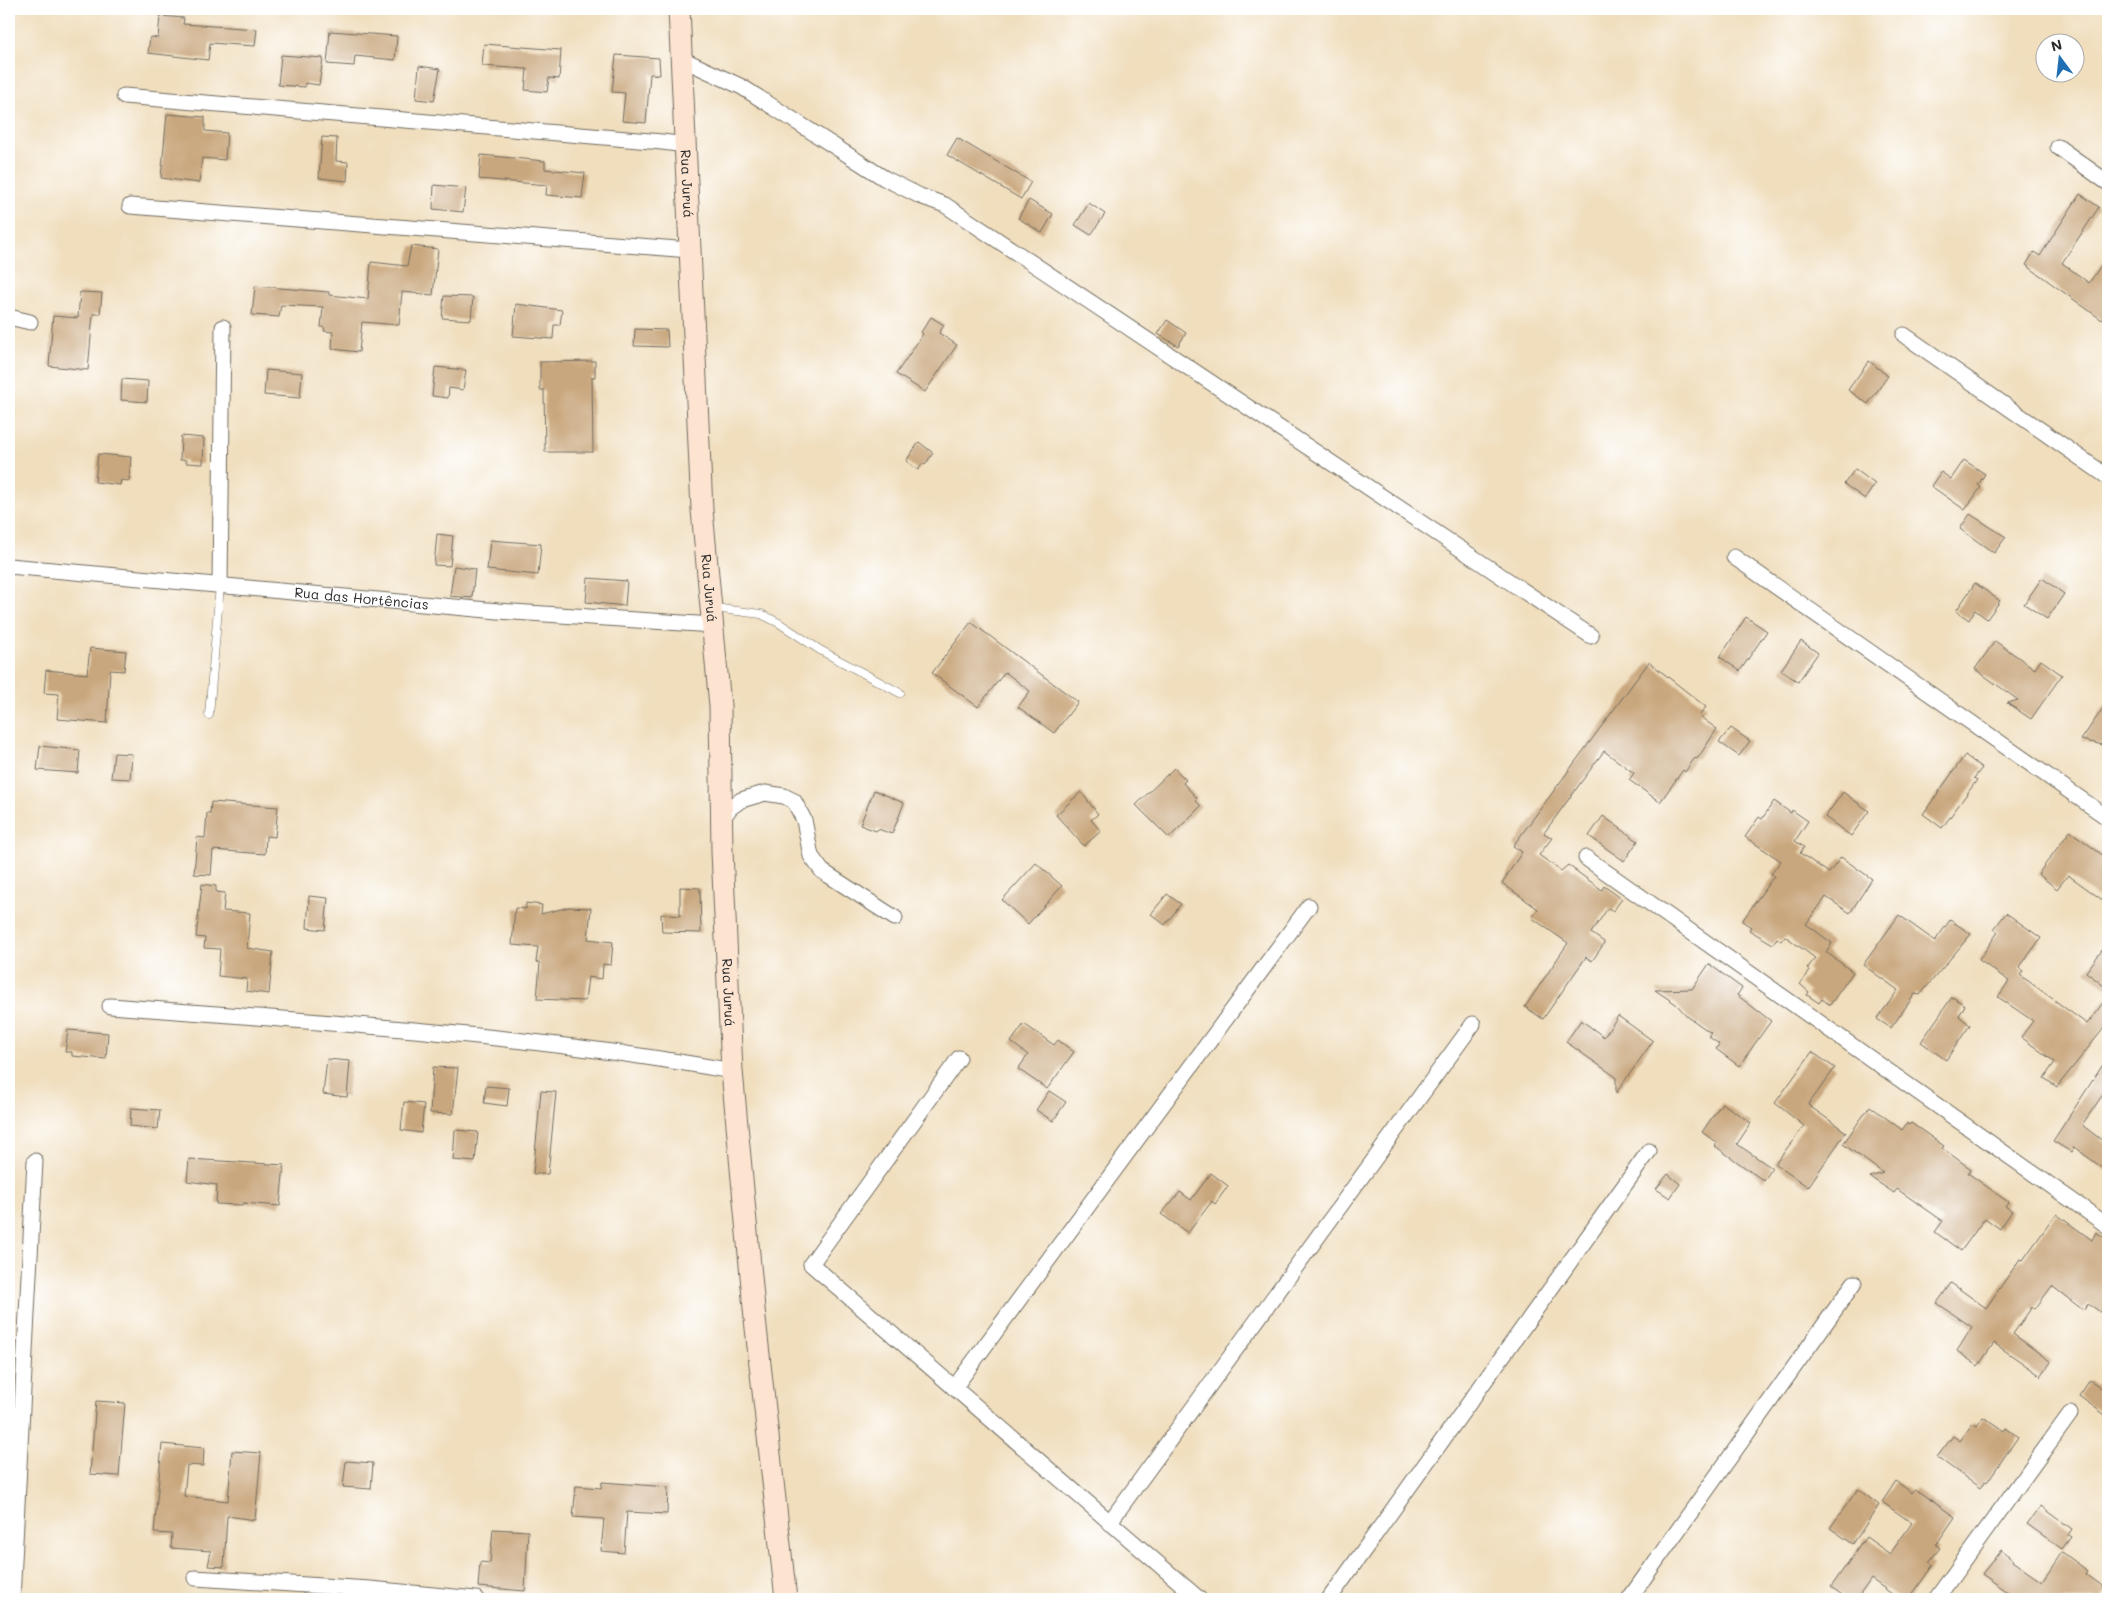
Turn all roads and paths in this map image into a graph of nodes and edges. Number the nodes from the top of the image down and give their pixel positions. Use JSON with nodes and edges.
{"nodes":[{"id":1,"x":679,"y":9,"type":"edge"},
{"id":2,"x":682,"y":59,"type":"junction"},
{"id":3,"x":124,"y":96,"type":"dead end"},
{"id":4,"x":686,"y":145,"type":"junction"},
{"id":5,"x":2058,"y":147,"type":"dead end"},
{"id":6,"x":2108,"y":183,"type":"edge"},
{"id":7,"x":130,"y":206,"type":"dead end"},
{"id":8,"x":690,"y":250,"type":"junction"},
{"id":9,"x":9,"y":317,"type":"edge"},
{"id":10,"x":30,"y":322,"type":"dead end"},
{"id":11,"x":223,"y":326,"type":"dead end"},
{"id":12,"x":1904,"y":334,"type":"dead end"},
{"id":13,"x":2108,"y":477,"type":"edge"},
{"id":14,"x":1734,"y":557,"type":"dead end"},
{"id":15,"x":9,"y":566,"type":"edge"},
{"id":16,"x":220,"y":585,"type":"junction"},
{"id":17,"x":712,"y":616,"type":"junction"},
{"id":18,"x":1591,"y":636,"type":"dead end"},
{"id":19,"x":900,"y":693,"type":"dead end"},
{"id":20,"x":209,"y":715,"type":"dead end"},
{"id":21,"x":2108,"y":818,"type":"edge"},
{"id":22,"x":722,"y":819,"type":"junction"},
{"id":23,"x":1586,"y":858,"type":"dead end"},
{"id":24,"x":1309,"y":906,"type":"dead end"},
{"id":25,"x":895,"y":918,"type":"dead end"},
{"id":26,"x":110,"y":1006,"type":"dead end"},
{"id":27,"x":1473,"y":1024,"type":"dead end"},
{"id":28,"x":959,"y":1058,"type":"dead end"},
{"id":29,"x":732,"y":1071,"type":"junction"},
{"id":30,"x":1649,"y":1151,"type":"dead end"},
{"id":31,"x":35,"y":1161,"type":"dead end"},
{"id":32,"x":2108,"y":1226,"type":"edge"},
{"id":33,"x":1854,"y":1283,"type":"dead end"},
{"id":34,"x":954,"y":1388,"type":"junction"},
{"id":35,"x":2070,"y":1414,"type":"dead end"},
{"id":36,"x":1109,"y":1523,"type":"junction"},
{"id":37,"x":195,"y":1578,"type":"dead end"},
{"id":38,"x":12,"y":1599,"type":"edge"},
{"id":39,"x":476,"y":1599,"type":"edge"},
{"id":40,"x":786,"y":1599,"type":"edge"},
{"id":41,"x":1199,"y":1599,"type":"edge"},
{"id":42,"x":1329,"y":1599,"type":"edge"},
{"id":43,"x":1629,"y":1599,"type":"edge"},
{"id":44,"x":1936,"y":1599,"type":"edge"}],
"edges":[{"from":1,"to":2,"type":"street","name":"Rua Juruá"},
{"from":2,"to":4,"type":"street","name":"Rua Juruá"},
{"from":2,"to":18,"type":"street"},
{"from":3,"to":4,"type":"street"},
{"from":4,"to":8,"type":"street","name":"Rua Juruá"},
{"from":5,"to":6,"type":"street"},
{"from":7,"to":8,"type":"street"},
{"from":8,"to":17,"type":"street","name":"Rua Juruá"},
{"from":9,"to":10,"type":"street"},
{"from":11,"to":16,"type":"street"},
{"from":12,"to":13,"type":"street"},
{"from":14,"to":21,"type":"street"},
{"from":15,"to":16,"type":"street","name":"Rua das Hortências"},
{"from":16,"to":17,"type":"street","name":"Rua das Hortências"},
{"from":16,"to":20,"type":"lane"},
{"from":17,"to":19,"type":"lane"},
{"from":17,"to":22,"type":"street","name":"Rua Juruá"},
{"from":22,"to":25,"type":"street"},
{"from":22,"to":29,"type":"street","name":"Rua Juruá"},
{"from":23,"to":32,"type":"street"},
{"from":24,"to":34,"type":"street"},
{"from":26,"to":29,"type":"street"},
{"from":27,"to":36,"type":"street"},
{"from":28,"to":34,"type":"street"},
{"from":29,"to":40,"type":"street","name":"Rua Juruá"},
{"from":30,"to":42,"type":"street"},
{"from":31,"to":38,"type":"street"},
{"from":33,"to":43,"type":"street"},
{"from":34,"to":36,"type":"street"},
{"from":35,"to":44,"type":"street"},
{"from":36,"to":41,"type":"street"},
{"from":37,"to":39,"type":"street"}]}
